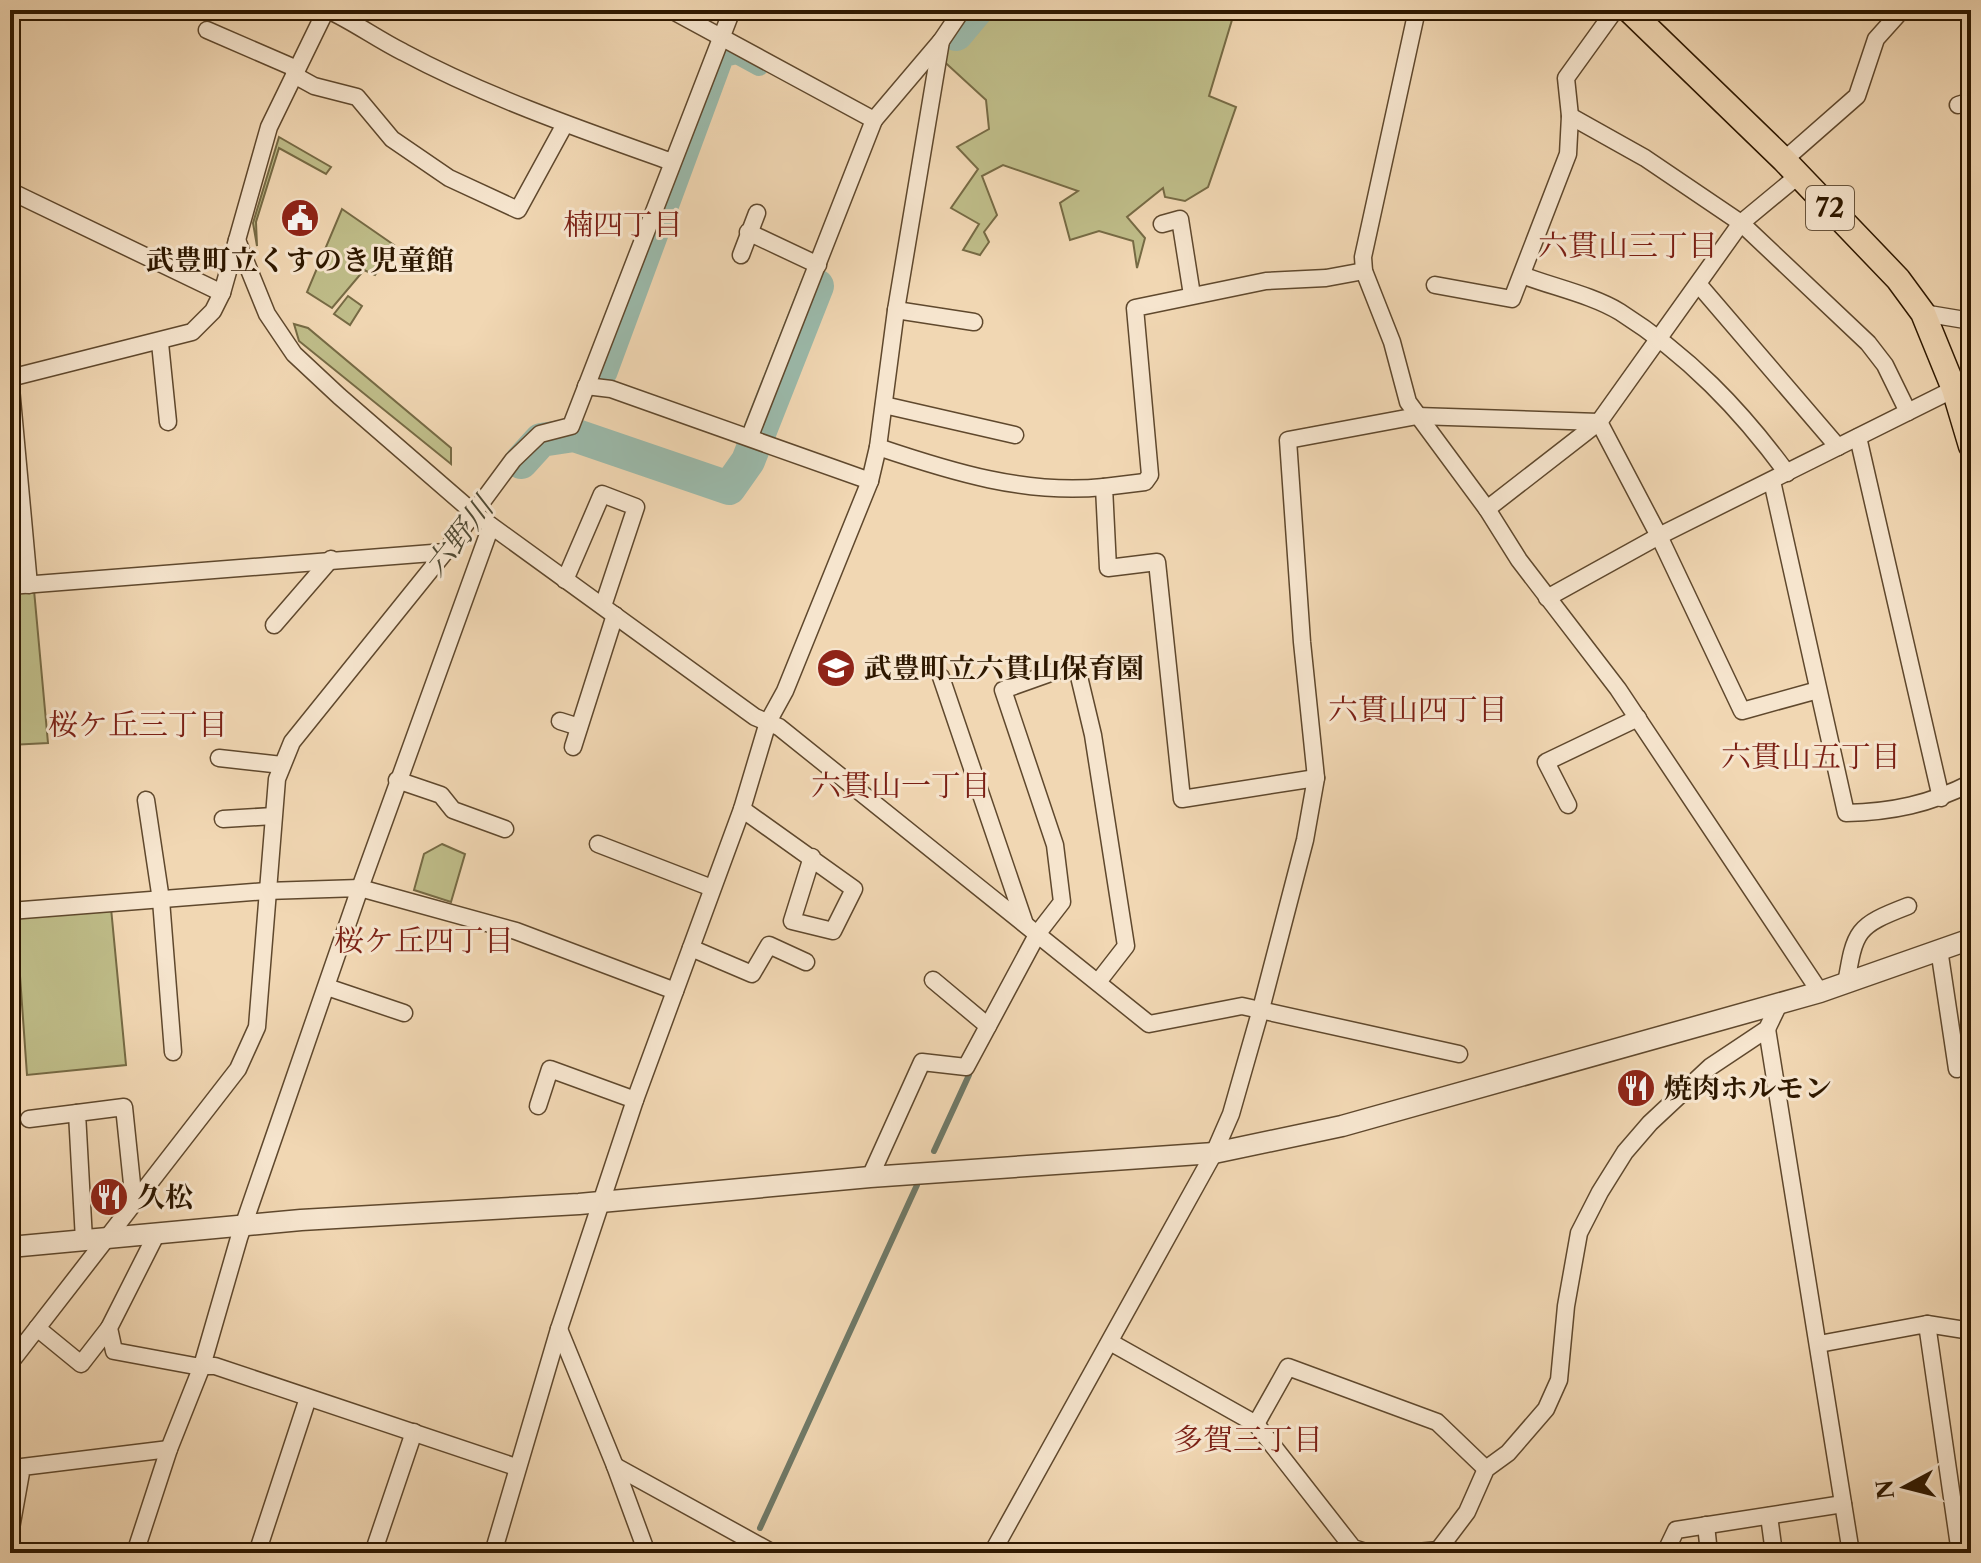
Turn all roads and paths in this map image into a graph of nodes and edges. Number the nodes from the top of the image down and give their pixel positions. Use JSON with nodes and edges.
{"nodes":[{"id":1,"x":327,"y":10,"type":"edge"},
{"id":2,"x":671,"y":10,"type":"edge"},
{"id":3,"x":732,"y":10,"type":"edge"},
{"id":4,"x":962,"y":10,"type":"edge"},
{"id":5,"x":1417,"y":10,"type":"edge"},
{"id":6,"x":1615,"y":10,"type":"edge"},
{"id":7,"x":1629,"y":10,"type":"edge"},
{"id":8,"x":1902,"y":10,"type":"edge"},
{"id":9,"x":207,"y":30,"type":"dead end"},
{"id":10,"x":720,"y":37,"type":"junction"},
{"id":11,"x":941,"y":41,"type":"junction"},
{"id":12,"x":296,"y":72,"type":"junction"},
{"id":13,"x":1570,"y":116,"type":"junction"},
{"id":14,"x":874,"y":120,"type":"junction"},
{"id":15,"x":565,"y":124,"type":"junction"},
{"id":16,"x":672,"y":162,"type":"junction"},
{"id":17,"x":1791,"y":168,"type":"junction"},
{"id":18,"x":10,"y":191,"type":"edge"},
{"id":19,"x":757,"y":213,"type":"dead end"},
{"id":20,"x":1741,"y":223,"type":"junction"},
{"id":21,"x":1162,"y":224,"type":"dead end"},
{"id":22,"x":748,"y":232,"type":"junction"},
{"id":23,"x":237,"y":240,"type":"junction"},
{"id":24,"x":741,"y":255,"type":"dead end"},
{"id":25,"x":818,"y":265,"type":"junction"},
{"id":26,"x":1364,"y":271,"type":"junction"},
{"id":27,"x":1522,"y":275,"type":"junction"},
{"id":28,"x":1435,"y":285,"type":"dead end"},
{"id":29,"x":1699,"y":285,"type":"junction"},
{"id":30,"x":222,"y":293,"type":"junction"},
{"id":31,"x":1192,"y":295,"type":"junction"},
{"id":32,"x":896,"y":310,"type":"junction"},
{"id":33,"x":1923,"y":313,"type":"junction"},
{"id":34,"x":1971,"y":321,"type":"edge"},
{"id":35,"x":974,"y":322,"type":"dead end"},
{"id":36,"x":1659,"y":342,"type":"junction"},
{"id":37,"x":160,"y":343,"type":"junction"},
{"id":38,"x":10,"y":378,"type":"edge"},
{"id":39,"x":586,"y":386,"type":"junction"},
{"id":40,"x":1954,"y":389,"type":"junction"},
{"id":41,"x":884,"y":405,"type":"junction"},
{"id":42,"x":1908,"y":412,"type":"junction"},
{"id":43,"x":1417,"y":416,"type":"junction"},
{"id":44,"x":168,"y":422,"type":"dead end"},
{"id":45,"x":1599,"y":422,"type":"junction"},
{"id":46,"x":1015,"y":435,"type":"dead end"},
{"id":47,"x":1858,"y":437,"type":"junction"},
{"id":48,"x":756,"y":439,"type":"junction"},
{"id":49,"x":1971,"y":446,"type":"edge"},
{"id":50,"x":878,"y":447,"type":"junction"},
{"id":51,"x":1838,"y":447,"type":"junction"},
{"id":52,"x":1780,"y":477,"type":"junction"},
{"id":53,"x":870,"y":481,"type":"junction"},
{"id":54,"x":1104,"y":487,"type":"junction"},
{"id":55,"x":1487,"y":509,"type":"junction"},
{"id":56,"x":481,"y":518,"type":"junction"},
{"id":57,"x":1659,"y":536,"type":"junction"},
{"id":58,"x":445,"y":552,"type":"junction"},
{"id":59,"x":331,"y":559,"type":"junction"},
{"id":60,"x":565,"y":580,"type":"junction"},
{"id":61,"x":29,"y":585,"type":"junction"},
{"id":62,"x":10,"y":586,"type":"edge"},
{"id":63,"x":1547,"y":598,"type":"junction"},
{"id":64,"x":609,"y":610,"type":"junction"},
{"id":65,"x":274,"y":625,"type":"dead end"},
{"id":66,"x":941,"y":677,"type":"dead end"},
{"id":67,"x":1818,"y":690,"type":"junction"},
{"id":68,"x":1638,"y":718,"type":"junction"},
{"id":69,"x":560,"y":721,"type":"dead end"},
{"id":70,"x":768,"y":722,"type":"junction"},
{"id":71,"x":579,"y":727,"type":"junction"},
{"id":72,"x":573,"y":747,"type":"dead end"},
{"id":73,"x":219,"y":758,"type":"dead end"},
{"id":74,"x":282,"y":765,"type":"junction"},
{"id":75,"x":1316,"y":778,"type":"junction"},
{"id":76,"x":397,"y":780,"type":"junction"},
{"id":77,"x":1971,"y":783,"type":"edge"},
{"id":78,"x":1941,"y":798,"type":"junction"},
{"id":79,"x":146,"y":800,"type":"dead end"},
{"id":80,"x":1568,"y":805,"type":"dead end"},
{"id":81,"x":742,"y":809,"type":"junction"},
{"id":82,"x":273,"y":816,"type":"junction"},
{"id":83,"x":223,"y":819,"type":"dead end"},
{"id":84,"x":505,"y":829,"type":"dead end"},
{"id":85,"x":598,"y":844,"type":"dead end"},
{"id":86,"x":812,"y":857,"type":"junction"},
{"id":87,"x":360,"y":888,"type":"junction"},
{"id":88,"x":712,"y":888,"type":"junction"},
{"id":89,"x":268,"y":891,"type":"junction"},
{"id":90,"x":161,"y":900,"type":"junction"},
{"id":91,"x":1908,"y":906,"type":"dead end"},
{"id":92,"x":10,"y":911,"type":"edge"},
{"id":93,"x":1032,"y":929,"type":"junction"},
{"id":94,"x":1971,"y":939,"type":"edge"},
{"id":95,"x":691,"y":948,"type":"junction"},
{"id":96,"x":1939,"y":949,"type":"junction"},
{"id":97,"x":806,"y":962,"type":"dead end"},
{"id":98,"x":933,"y":980,"type":"dead end"},
{"id":99,"x":1098,"y":982,"type":"junction"},
{"id":100,"x":1846,"y":984,"type":"junction"},
{"id":101,"x":327,"y":987,"type":"junction"},
{"id":102,"x":675,"y":991,"type":"junction"},
{"id":103,"x":1820,"y":992,"type":"junction"},
{"id":104,"x":1779,"y":1004,"type":"junction"},
{"id":105,"x":1261,"y":1009,"type":"junction"},
{"id":106,"x":404,"y":1013,"type":"dead end"},
{"id":107,"x":988,"y":1026,"type":"junction"},
{"id":108,"x":1767,"y":1029,"type":"junction"},
{"id":109,"x":173,"y":1052,"type":"dead end"},
{"id":110,"x":1459,"y":1054,"type":"dead end"},
{"id":111,"x":1957,"y":1069,"type":"dead end"},
{"id":112,"x":635,"y":1100,"type":"junction"},
{"id":113,"x":538,"y":1106,"type":"dead end"},
{"id":114,"x":77,"y":1113,"type":"junction"},
{"id":115,"x":29,"y":1119,"type":"dead end"},
{"id":116,"x":1214,"y":1153,"type":"junction"},
{"id":117,"x":870,"y":1177,"type":"junction"},
{"id":118,"x":602,"y":1201,"type":"junction"},
{"id":119,"x":134,"y":1203,"type":"junction"},
{"id":120,"x":245,"y":1227,"type":"junction"},
{"id":121,"x":156,"y":1235,"type":"junction"},
{"id":122,"x":107,"y":1239,"type":"junction"},
{"id":123,"x":84,"y":1240,"type":"junction"},
{"id":124,"x":10,"y":1247,"type":"edge"},
{"id":125,"x":1927,"y":1324,"type":"junction"},
{"id":126,"x":109,"y":1328,"type":"junction"},
{"id":127,"x":559,"y":1329,"type":"junction"},
{"id":128,"x":41,"y":1331,"type":"junction"},
{"id":129,"x":1971,"y":1331,"type":"edge"},
{"id":130,"x":1110,"y":1342,"type":"junction"},
{"id":131,"x":1819,"y":1344,"type":"junction"},
{"id":132,"x":10,"y":1363,"type":"edge"},
{"id":133,"x":202,"y":1366,"type":"junction"},
{"id":134,"x":308,"y":1398,"type":"junction"},
{"id":135,"x":1256,"y":1424,"type":"junction"},
{"id":136,"x":414,"y":1432,"type":"junction"},
{"id":137,"x":169,"y":1449,"type":"junction"},
{"id":138,"x":615,"y":1466,"type":"junction"},
{"id":139,"x":516,"y":1467,"type":"junction"},
{"id":140,"x":1486,"y":1469,"type":"junction"},
{"id":141,"x":1843,"y":1504,"type":"junction"},
{"id":142,"x":1769,"y":1516,"type":"junction"},
{"id":143,"x":1706,"y":1525,"type":"junction"},
{"id":144,"x":10,"y":1534,"type":"edge"},
{"id":145,"x":1437,"y":1551,"type":"edge"},
{"id":146,"x":135,"y":1553,"type":"edge"},
{"id":147,"x":257,"y":1553,"type":"edge"},
{"id":148,"x":373,"y":1553,"type":"edge"},
{"id":149,"x":493,"y":1553,"type":"edge"},
{"id":150,"x":647,"y":1553,"type":"edge"},
{"id":151,"x":773,"y":1553,"type":"edge"},
{"id":152,"x":992,"y":1553,"type":"edge"},
{"id":153,"x":1369,"y":1553,"type":"edge"},
{"id":154,"x":1406,"y":1553,"type":"edge"},
{"id":155,"x":1665,"y":1553,"type":"edge"},
{"id":156,"x":1709,"y":1553,"type":"edge"},
{"id":157,"x":1774,"y":1553,"type":"edge"},
{"id":158,"x":1851,"y":1553,"type":"edge"},
{"id":159,"x":1960,"y":1553,"type":"edge"}],
"edges":[{"from":1,"to":12,"type":"street"},
{"from":1,"to":15,"type":"street"},
{"from":2,"to":10,"type":"street"},
{"from":3,"to":10,"type":"street"},
{"from":4,"to":11,"type":"street"},
{"from":5,"to":26,"type":"street"},
{"from":6,"to":13,"type":"street"},
{"from":7,"to":17,"type":"main road","number":"72"},
{"from":8,"to":17,"type":"street"},
{"from":9,"to":12,"type":"street"},
{"from":10,"to":14,"type":"street"},
{"from":10,"to":16,"type":"street"},
{"from":11,"to":14,"type":"street"},
{"from":11,"to":32,"type":"street"},
{"from":12,"to":15,"type":"street"},
{"from":12,"to":23,"type":"street"},
{"from":13,"to":20,"type":"street"},
{"from":13,"to":27,"type":"street"},
{"from":14,"to":25,"type":"street"},
{"from":15,"to":16,"type":"street"},
{"from":16,"to":39,"type":"street"},
{"from":17,"to":20,"type":"street"},
{"from":17,"to":33,"type":"main road","number":"72"},
{"from":18,"to":30,"type":"street"},
{"from":19,"to":22,"type":"street"},
{"from":20,"to":29,"type":"street"},
{"from":20,"to":42,"type":"street"},
{"from":21,"to":31,"type":"street"},
{"from":22,"to":24,"type":"street"},
{"from":22,"to":25,"type":"street"},
{"from":23,"to":30,"type":"street"},
{"from":23,"to":56,"type":"street"},
{"from":25,"to":48,"type":"street"},
{"from":26,"to":31,"type":"street"},
{"from":26,"to":43,"type":"street"},
{"from":27,"to":28,"type":"street"},
{"from":27,"to":36,"type":"street"},
{"from":29,"to":36,"type":"street"},
{"from":29,"to":51,"type":"street"},
{"from":30,"to":37,"type":"street"},
{"from":31,"to":54,"type":"street"},
{"from":32,"to":35,"type":"street"},
{"from":32,"to":41,"type":"street"},
{"from":33,"to":34,"type":"street"},
{"from":33,"to":40,"type":"main road","number":"72"},
{"from":36,"to":45,"type":"street"},
{"from":36,"to":52,"type":"street"},
{"from":37,"to":38,"type":"street"},
{"from":37,"to":44,"type":"street"},
{"from":38,"to":61,"type":"street"},
{"from":39,"to":48,"type":"street"},
{"from":39,"to":56,"type":"street"},
{"from":40,"to":42,"type":"street"},
{"from":40,"to":49,"type":"main road","number":"72"},
{"from":41,"to":46,"type":"street"},
{"from":41,"to":50,"type":"street"},
{"from":42,"to":47,"type":"street"},
{"from":43,"to":45,"type":"street"},
{"from":43,"to":55,"type":"street"},
{"from":43,"to":75,"type":"street"},
{"from":45,"to":55,"type":"street"},
{"from":45,"to":57,"type":"street"},
{"from":47,"to":51,"type":"street"},
{"from":47,"to":78,"type":"street"},
{"from":48,"to":53,"type":"street"},
{"from":50,"to":53,"type":"street"},
{"from":50,"to":54,"type":"street"},
{"from":51,"to":52,"type":"street"},
{"from":52,"to":57,"type":"street"},
{"from":52,"to":67,"type":"street"},
{"from":53,"to":70,"type":"street"},
{"from":54,"to":75,"type":"street"},
{"from":55,"to":63,"type":"street"},
{"from":56,"to":58,"type":"street"},
{"from":56,"to":60,"type":"street"},
{"from":56,"to":76,"type":"street"},
{"from":57,"to":63,"type":"street"},
{"from":57,"to":67,"type":"street"},
{"from":58,"to":59,"type":"street"},
{"from":58,"to":74,"type":"street"},
{"from":59,"to":61,"type":"street"},
{"from":59,"to":65,"type":"street"},
{"from":60,"to":64,"type":"street"},
{"from":60,"to":64,"type":"street"},
{"from":61,"to":62,"type":"street"},
{"from":63,"to":68,"type":"street"},
{"from":64,"to":70,"type":"street"},
{"from":64,"to":71,"type":"street"},
{"from":66,"to":93,"type":"street"},
{"from":67,"to":78,"type":"street"},
{"from":68,"to":80,"type":"street"},
{"from":68,"to":103,"type":"street"},
{"from":69,"to":71,"type":"street"},
{"from":70,"to":81,"type":"street"},
{"from":70,"to":93,"type":"street"},
{"from":71,"to":72,"type":"street"},
{"from":73,"to":74,"type":"street"},
{"from":74,"to":82,"type":"street"},
{"from":75,"to":105,"type":"street"},
{"from":76,"to":84,"type":"street"},
{"from":76,"to":87,"type":"street"},
{"from":77,"to":78,"type":"street"},
{"from":79,"to":90,"type":"street"},
{"from":81,"to":86,"type":"street"},
{"from":81,"to":88,"type":"street"},
{"from":82,"to":83,"type":"street"},
{"from":82,"to":89,"type":"street"},
{"from":85,"to":88,"type":"street"},
{"from":86,"to":86,"type":"street"},
{"from":87,"to":89,"type":"street"},
{"from":87,"to":101,"type":"street"},
{"from":87,"to":102,"type":"street"},
{"from":88,"to":95,"type":"street"},
{"from":89,"to":90,"type":"street"},
{"from":89,"to":119,"type":"street"},
{"from":90,"to":92,"type":"street"},
{"from":90,"to":109,"type":"street"},
{"from":91,"to":100,"type":"street"},
{"from":93,"to":99,"type":"street"},
{"from":93,"to":99,"type":"street"},
{"from":93,"to":107,"type":"street"},
{"from":94,"to":96,"type":"street"},
{"from":95,"to":97,"type":"street"},
{"from":95,"to":102,"type":"street"},
{"from":96,"to":100,"type":"street"},
{"from":96,"to":111,"type":"street"},
{"from":98,"to":107,"type":"street"},
{"from":99,"to":105,"type":"street"},
{"from":100,"to":103,"type":"street"},
{"from":101,"to":106,"type":"street"},
{"from":101,"to":120,"type":"street"},
{"from":102,"to":112,"type":"street"},
{"from":103,"to":104,"type":"street"},
{"from":104,"to":108,"type":"street"},
{"from":104,"to":116,"type":"street"},
{"from":105,"to":110,"type":"street"},
{"from":105,"to":116,"type":"street"},
{"from":107,"to":117,"type":"street"},
{"from":108,"to":131,"type":"street"},
{"from":108,"to":140,"type":"street"},
{"from":112,"to":113,"type":"street"},
{"from":112,"to":118,"type":"street"},
{"from":114,"to":115,"type":"street"},
{"from":114,"to":119,"type":"street"},
{"from":114,"to":123,"type":"street"},
{"from":116,"to":117,"type":"street"},
{"from":116,"to":130,"type":"street"},
{"from":117,"to":118,"type":"street"},
{"from":118,"to":120,"type":"street"},
{"from":118,"to":127,"type":"street"},
{"from":119,"to":122,"type":"street"},
{"from":120,"to":121,"type":"street"},
{"from":120,"to":133,"type":"street"},
{"from":121,"to":122,"type":"street"},
{"from":121,"to":126,"type":"street"},
{"from":122,"to":123,"type":"street"},
{"from":122,"to":128,"type":"street"},
{"from":123,"to":124,"type":"street"},
{"from":125,"to":129,"type":"street"},
{"from":125,"to":131,"type":"street"},
{"from":125,"to":159,"type":"street"},
{"from":126,"to":128,"type":"street"},
{"from":126,"to":133,"type":"street"},
{"from":127,"to":138,"type":"street"},
{"from":127,"to":139,"type":"street"},
{"from":128,"to":132,"type":"street"},
{"from":130,"to":135,"type":"street"},
{"from":130,"to":152,"type":"street"},
{"from":131,"to":141,"type":"street"},
{"from":133,"to":134,"type":"street"},
{"from":133,"to":137,"type":"street"},
{"from":134,"to":136,"type":"street"},
{"from":134,"to":147,"type":"street"},
{"from":135,"to":140,"type":"street"},
{"from":135,"to":153,"type":"street"},
{"from":136,"to":139,"type":"street"},
{"from":136,"to":148,"type":"street"},
{"from":137,"to":144,"type":"street"},
{"from":137,"to":146,"type":"street"},
{"from":138,"to":150,"type":"street"},
{"from":138,"to":151,"type":"street"},
{"from":139,"to":149,"type":"street"},
{"from":140,"to":145,"type":"street"},
{"from":141,"to":142,"type":"street"},
{"from":141,"to":158,"type":"street"},
{"from":142,"to":143,"type":"street"},
{"from":142,"to":157,"type":"street"},
{"from":143,"to":155,"type":"street"},
{"from":143,"to":156,"type":"street"},
{"from":145,"to":154,"type":"street"}]}
